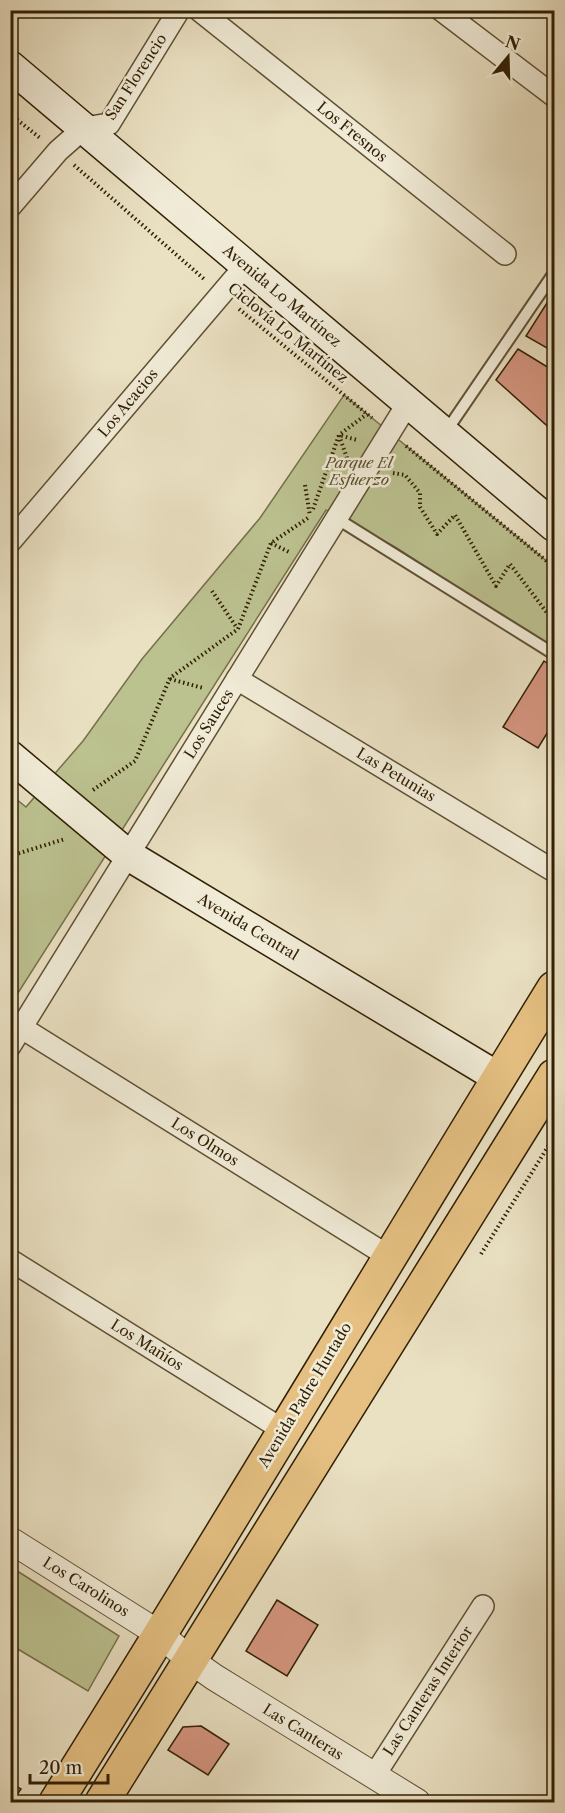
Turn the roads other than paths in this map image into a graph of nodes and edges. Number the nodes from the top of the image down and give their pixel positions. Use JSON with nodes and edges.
{"nodes":[{"id":1,"x":178,"y":10,"type":"edge"},
{"id":2,"x":199,"y":10,"type":"edge"},
{"id":3,"x":441,"y":10,"type":"edge"},
{"id":4,"x":10,"y":66,"type":"edge"},
{"id":5,"x":555,"y":96,"type":"edge"},
{"id":6,"x":84,"y":128,"type":"junction"},
{"id":7,"x":10,"y":207,"type":"edge"},
{"id":8,"x":505,"y":254,"type":"dead end"},
{"id":9,"x":246,"y":265,"type":"junction"},
{"id":10,"x":555,"y":273,"type":"edge"},
{"id":11,"x":408,"y":403,"type":"junction"},
{"id":12,"x":444,"y":433,"type":"junction"},
{"id":13,"x":336,"y":518,"type":"junction"},
{"id":14,"x":555,"y":526,"type":"edge"},
{"id":15,"x":10,"y":542,"type":"edge"},
{"id":16,"x":555,"y":654,"type":"edge"},
{"id":17,"x":232,"y":687,"type":"junction"},
{"id":18,"x":10,"y":756,"type":"edge"},
{"id":19,"x":128,"y":855,"type":"junction"},
{"id":20,"x":555,"y":871,"type":"edge"},
{"id":21,"x":555,"y":988,"type":"edge"},
{"id":22,"x":22,"y":1028,"type":"junction"},
{"id":23,"x":10,"y":1046,"type":"edge"},
{"id":24,"x":555,"y":1076,"type":"edge"},
{"id":25,"x":499,"y":1078,"type":"junction"},
{"id":26,"x":520,"y":1132,"type":"junction"},
{"id":27,"x":388,"y":1256,"type":"junction"},
{"id":28,"x":10,"y":1260,"type":"edge"},
{"id":29,"x":283,"y":1430,"type":"junction"},
{"id":30,"x":10,"y":1540,"type":"edge"},
{"id":31,"x":483,"y":1606,"type":"dead end"},
{"id":32,"x":161,"y":1635,"type":"junction"},
{"id":33,"x":190,"y":1660,"type":"junction"},
{"id":34,"x":374,"y":1776,"type":"junction"},
{"id":35,"x":56,"y":1803,"type":"edge"},
{"id":36,"x":102,"y":1803,"type":"edge"},
{"id":37,"x":417,"y":1803,"type":"edge"}],
"edges":[{"from":1,"to":6,"type":"street","name":"San Florencio"},
{"from":2,"to":8,"type":"street","name":"Los Fresnos"},
{"from":3,"to":5,"type":"street"},
{"from":4,"to":6,"type":"main road","name":"Avenida Lo Martínez"},
{"from":6,"to":7,"type":"street"},
{"from":6,"to":9,"type":"main road","name":"Avenida Lo Martínez"},
{"from":9,"to":11,"type":"main road","name":"Avenida Lo Martínez"},
{"from":9,"to":15,"type":"street","name":"Los Acacios"},
{"from":10,"to":12,"type":"lane"},
{"from":11,"to":12,"type":"main road","name":"Avenida Lo Martínez"},
{"from":11,"to":13,"type":"street","name":"Los Sauces"},
{"from":12,"to":14,"type":"main road","name":"Avenida Lo Martínez"},
{"from":13,"to":16,"type":"lane"},
{"from":13,"to":17,"type":"street","name":"Los Sauces"},
{"from":17,"to":19,"type":"street","name":"Los Sauces"},
{"from":17,"to":20,"type":"street","name":"Las Petunias"},
{"from":18,"to":19,"type":"main road","name":"Avenida Central"},
{"from":19,"to":22,"type":"street","name":"Los Sauces"},
{"from":19,"to":25,"type":"main road","name":"Avenida Central"},
{"from":21,"to":25,"type":"main road","name":"Avenida Padre Hurtado"},
{"from":22,"to":23,"type":"street","name":"Los Sauces"},
{"from":22,"to":27,"type":"street","name":"Los Olmos"},
{"from":24,"to":26,"type":"main road"},
{"from":25,"to":26,"type":"main road"},
{"from":25,"to":27,"type":"main road","name":"Avenida Padre Hurtado"},
{"from":26,"to":33,"type":"main road"},
{"from":27,"to":29,"type":"main road","name":"Avenida Padre Hurtado"},
{"from":28,"to":29,"type":"street","name":"Los Mañíos"},
{"from":29,"to":32,"type":"main road","name":"Avenida Padre Hurtado"},
{"from":30,"to":32,"type":"street","name":"Los Carolinos"},
{"from":31,"to":34,"type":"street","name":"Las Canteras Interior"},
{"from":32,"to":33,"type":"street","name":"Los Carolinos"},
{"from":32,"to":35,"type":"main road","name":"Avenida Padre Hurtado"},
{"from":33,"to":34,"type":"street","name":"Las Canteras"},
{"from":33,"to":36,"type":"main road"},
{"from":34,"to":37,"type":"street","name":"Las Canteras"}]}
